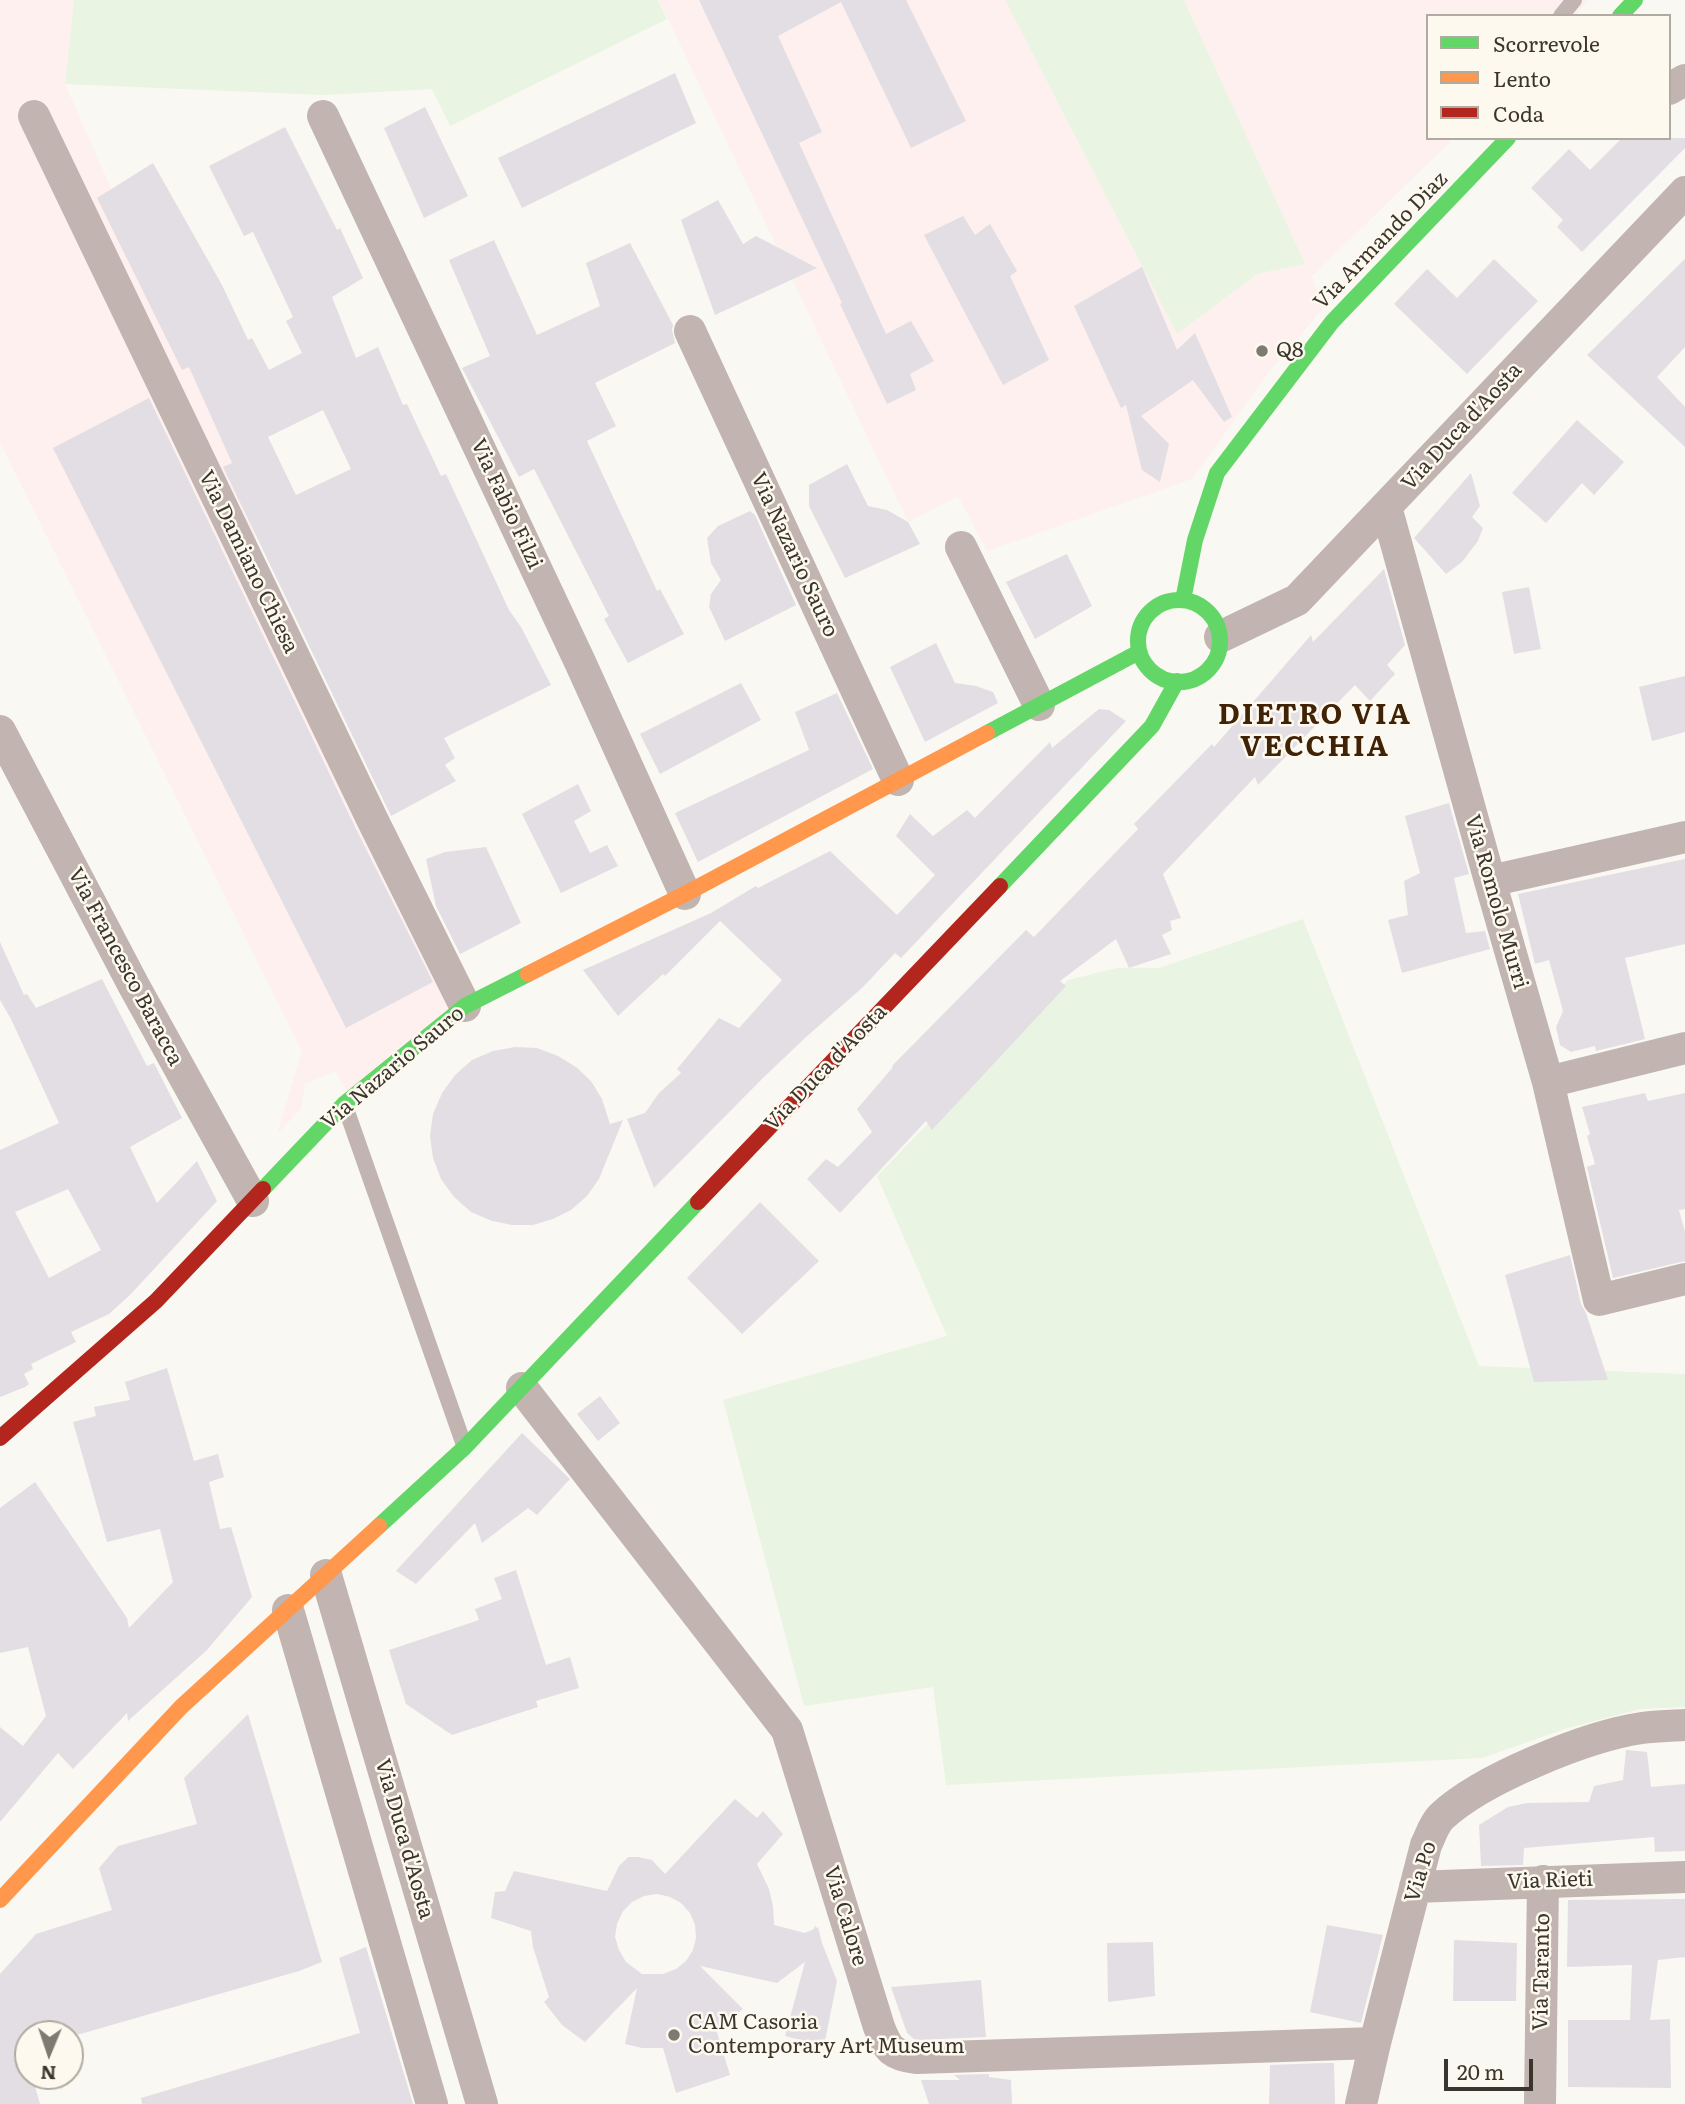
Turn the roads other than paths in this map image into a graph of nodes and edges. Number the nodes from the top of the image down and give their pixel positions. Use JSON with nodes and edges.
{"nodes":[{"id":1,"x":1574,"y":0,"type":"edge"},
{"id":2,"x":1634,"y":0,"type":"edge"},
{"id":3,"x":1562,"y":14,"type":"edge"},
{"id":4,"x":1622,"y":14,"type":"edge"},
{"id":5,"x":34,"y":116,"type":"dead end"},
{"id":6,"x":323,"y":116,"type":"dead end"},
{"id":7,"x":1506,"y":140,"type":"edge"},
{"id":8,"x":1685,"y":192,"type":"edge"},
{"id":9,"x":690,"y":331,"type":"dead end"},
{"id":10,"x":1386,"y":507,"type":"junction"},
{"id":11,"x":961,"y":547,"type":"dead end"},
{"id":12,"x":1183,"y":600,"type":"junction"},
{"id":13,"x":1220,"y":637,"type":"junction"},
{"id":14,"x":1139,"y":652,"type":"junction"},
{"id":15,"x":1177,"y":681,"type":"junction"},
{"id":16,"x":1038,"y":705,"type":"junction"},
{"id":17,"x":0,"y":732,"type":"edge"},
{"id":18,"x":898,"y":780,"type":"junction"},
{"id":19,"x":1685,"y":837,"type":"edge"},
{"id":20,"x":1490,"y":881,"type":"junction"},
{"id":21,"x":685,"y":894,"type":"junction"},
{"id":22,"x":465,"y":1006,"type":"junction"},
{"id":23,"x":1685,"y":1048,"type":"edge"},
{"id":24,"x":1548,"y":1082,"type":"junction"},
{"id":25,"x":344,"y":1104,"type":"junction"},
{"id":26,"x":253,"y":1201,"type":"junction"},
{"id":27,"x":1685,"y":1279,"type":"edge"},
{"id":28,"x":522,"y":1388,"type":"junction"},
{"id":29,"x":0,"y":1438,"type":"edge"},
{"id":30,"x":465,"y":1447,"type":"junction"},
{"id":31,"x":326,"y":1574,"type":"junction"},
{"id":32,"x":288,"y":1610,"type":"junction"},
{"id":33,"x":1685,"y":1725,"type":"edge"},
{"id":34,"x":1685,"y":1877,"type":"edge"},
{"id":35,"x":1543,"y":1881,"type":"junction"},
{"id":36,"x":1415,"y":1887,"type":"junction"},
{"id":37,"x":0,"y":1900,"type":"edge"},
{"id":38,"x":1375,"y":2043,"type":"junction"},
{"id":39,"x":432,"y":2104,"type":"edge"},
{"id":40,"x":482,"y":2104,"type":"edge"},
{"id":41,"x":1361,"y":2104,"type":"edge"},
{"id":42,"x":1540,"y":2104,"type":"edge"}],
"edges":[{"from":1,"to":3,"type":"lane"},
{"from":2,"to":4,"type":"street"},
{"from":5,"to":22,"type":"street","name":"Via Damiano Chiesa"},
{"from":6,"to":21,"type":"street","name":"Via Fabio Filzi"},
{"from":7,"to":12,"type":"street","name":"Via Armando Diaz"},
{"from":8,"to":10,"type":"street","name":"Via Duca d'Aosta"},
{"from":9,"to":18,"type":"street","name":"Via Nazario Sauro"},
{"from":10,"to":13,"type":"street","name":"Via Duca d'Aosta"},
{"from":10,"to":20,"type":"street","name":"Via Romolo Murri"},
{"from":11,"to":16,"type":"street"},
{"from":12,"to":13,"type":"street"},
{"from":12,"to":14,"type":"street"},
{"from":13,"to":15,"type":"street"},
{"from":14,"to":15,"type":"street"},
{"from":14,"to":16,"type":"street","name":"Via Nazario Sauro"},
{"from":15,"to":28,"type":"street","name":"Via Duca d'Aosta"},
{"from":16,"to":18,"type":"street","name":"Via Nazario Sauro"},
{"from":17,"to":26,"type":"street","name":"Via Francesco Baracca"},
{"from":18,"to":21,"type":"street","name":"Via Nazario Sauro"},
{"from":19,"to":20,"type":"street"},
{"from":20,"to":24,"type":"street","name":"Via Romolo Murri"},
{"from":21,"to":22,"type":"street","name":"Via Nazario Sauro"},
{"from":22,"to":25,"type":"street","name":"Via Nazario Sauro"},
{"from":23,"to":24,"type":"street"},
{"from":24,"to":27,"type":"street","name":"Via Romolo Murri"},
{"from":25,"to":26,"type":"street","name":"Via Nazario Sauro"},
{"from":25,"to":30,"type":"lane"},
{"from":26,"to":29,"type":"street","name":"Via Nazario Sauro"},
{"from":28,"to":30,"type":"street","name":"Via Duca d'Aosta"},
{"from":28,"to":38,"type":"street","name":"Via Calore"},
{"from":30,"to":31,"type":"street","name":"Via Duca d'Aosta"},
{"from":31,"to":32,"type":"street","name":"Via Duca d'Aosta"},
{"from":31,"to":40,"type":"street","name":"Via Duca d'Aosta"},
{"from":32,"to":37,"type":"street","name":"Via Duca d'Aosta"},
{"from":32,"to":39,"type":"street"},
{"from":33,"to":36,"type":"street","name":"Via Po"},
{"from":34,"to":35,"type":"street","name":"Via Rieti"},
{"from":35,"to":36,"type":"street","name":"Via Rieti"},
{"from":35,"to":42,"type":"street","name":"Via Taranto"},
{"from":36,"to":38,"type":"street","name":"Via Po"},
{"from":38,"to":41,"type":"street","name":"Via Po"}]}
